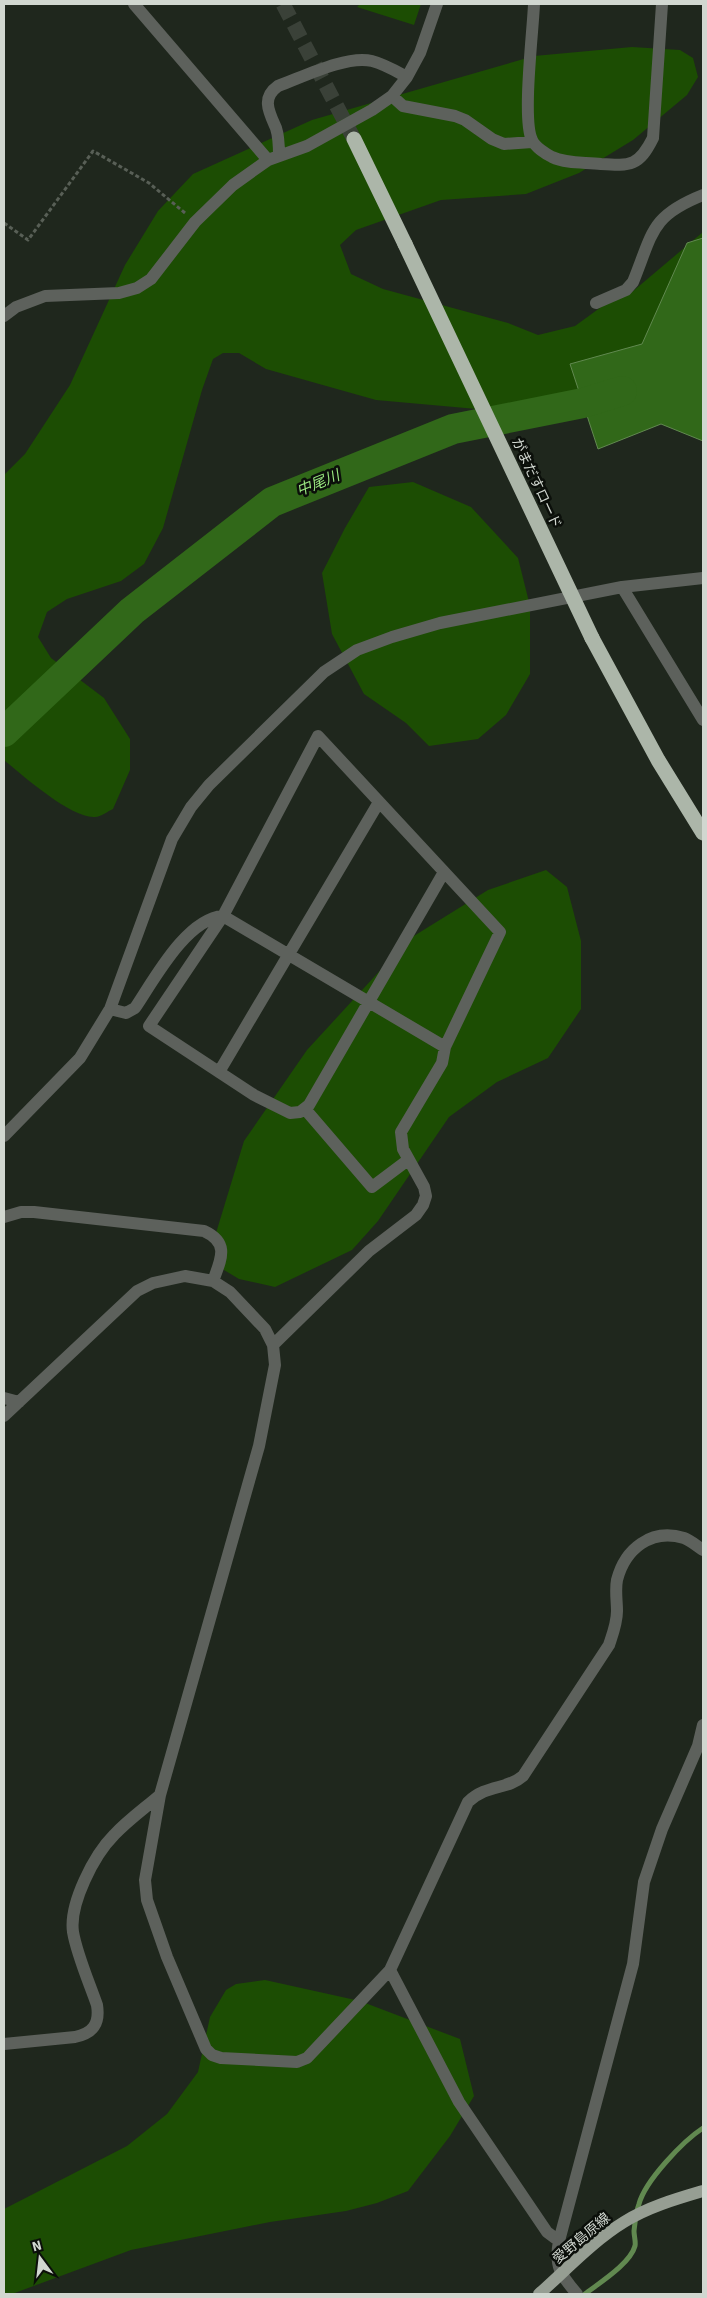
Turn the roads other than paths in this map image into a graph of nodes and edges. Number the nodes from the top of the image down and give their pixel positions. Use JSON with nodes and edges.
{"nodes":[{"id":1,"x":134,"y":4,"type":"edge"},
{"id":2,"x":437,"y":4,"type":"edge"},
{"id":3,"x":534,"y":4,"type":"edge"},
{"id":4,"x":662,"y":4,"type":"edge"},
{"id":5,"x":408,"y":77,"type":"junction"},
{"id":6,"x":392,"y":96,"type":"junction"},
{"id":7,"x":354,"y":139,"type":"tunnel mouth"},
{"id":8,"x":532,"y":142,"type":"junction"},
{"id":9,"x":274,"y":158,"type":"junction"},
{"id":10,"x":703,"y":195,"type":"edge"},
{"id":11,"x":596,"y":303,"type":"dead end"},
{"id":12,"x":4,"y":316,"type":"edge"},
{"id":13,"x":703,"y":578,"type":"edge"},
{"id":14,"x":622,"y":587,"type":"junction"},
{"id":15,"x":703,"y":720,"type":"edge"},
{"id":16,"x":379,"y":802,"type":"junction"},
{"id":17,"x":703,"y":834,"type":"edge"},
{"id":18,"x":444,"y":872,"type":"junction"},
{"id":19,"x":223,"y":916,"type":"junction"},
{"id":20,"x":288,"y":954,"type":"junction"},
{"id":21,"x":369,"y":1001,"type":"junction"},
{"id":22,"x":110,"y":1009,"type":"junction"},
{"id":23,"x":445,"y":1046,"type":"junction"},
{"id":24,"x":219,"y":1072,"type":"junction"},
{"id":25,"x":305,"y":1110,"type":"junction"},
{"id":26,"x":4,"y":1136,"type":"edge"},
{"id":27,"x":408,"y":1160,"type":"junction"},
{"id":28,"x":4,"y":1218,"type":"edge"},
{"id":29,"x":213,"y":1281,"type":"junction"},
{"id":30,"x":272,"y":1345,"type":"junction"},
{"id":31,"x":4,"y":1398,"type":"edge"},
{"id":32,"x":19,"y":1402,"type":"junction"},
{"id":33,"x":4,"y":1416,"type":"edge"},
{"id":34,"x":703,"y":1550,"type":"edge"},
{"id":35,"x":703,"y":1725,"type":"edge"},
{"id":36,"x":160,"y":1795,"type":"junction"},
{"id":37,"x":390,"y":1970,"type":"junction"},
{"id":38,"x":4,"y":2044,"type":"edge"},
{"id":39,"x":703,"y":2191,"type":"edge"},
{"id":40,"x":559,"y":2241,"type":"junction"},
{"id":41,"x":561,"y":2275,"type":"junction"},
{"id":42,"x":538,"y":2294,"type":"edge"},
{"id":43,"x":577,"y":2294,"type":"edge"}],
"edges":[{"from":1,"to":9,"type":"street"},
{"from":2,"to":5,"type":"street"},
{"from":3,"to":8,"type":"street"},
{"from":4,"to":8,"type":"street"},
{"from":5,"to":6,"type":"street"},
{"from":5,"to":9,"type":"street"},
{"from":6,"to":8,"type":"street"},
{"from":6,"to":9,"type":"street"},
{"from":7,"to":17,"type":"highway","name":"がまだすロード","bridge":true},
{"from":9,"to":12,"type":"street"},
{"from":10,"to":11,"type":"street"},
{"from":13,"to":14,"type":"street"},
{"from":14,"to":15,"type":"street"},
{"from":14,"to":22,"type":"street"},
{"from":16,"to":18,"type":"street"},
{"from":16,"to":19,"type":"street"},
{"from":16,"to":20,"type":"street"},
{"from":18,"to":21,"type":"street"},
{"from":18,"to":23,"type":"street"},
{"from":19,"to":20,"type":"street"},
{"from":19,"to":22,"type":"street"},
{"from":19,"to":24,"type":"street"},
{"from":20,"to":21,"type":"street"},
{"from":20,"to":24,"type":"street"},
{"from":21,"to":23,"type":"street"},
{"from":21,"to":25,"type":"street"},
{"from":22,"to":26,"type":"street"},
{"from":23,"to":27,"type":"street"},
{"from":24,"to":25,"type":"street"},
{"from":25,"to":27,"type":"street"},
{"from":27,"to":30,"type":"street"},
{"from":28,"to":29,"type":"street"},
{"from":29,"to":30,"type":"street"},
{"from":29,"to":32,"type":"street"},
{"from":30,"to":36,"type":"street"},
{"from":31,"to":32,"type":"street"},
{"from":32,"to":33,"type":"street"},
{"from":34,"to":37,"type":"street"},
{"from":35,"to":40,"type":"street"},
{"from":36,"to":37,"type":"street"},
{"from":36,"to":38,"type":"street"},
{"from":37,"to":40,"type":"street"},
{"from":39,"to":41,"type":"main road","name":"愛野島原線"},
{"from":40,"to":41,"type":"street"},
{"from":41,"to":42,"type":"main road","name":"愛野島原線"},
{"from":41,"to":43,"type":"street"}]}
